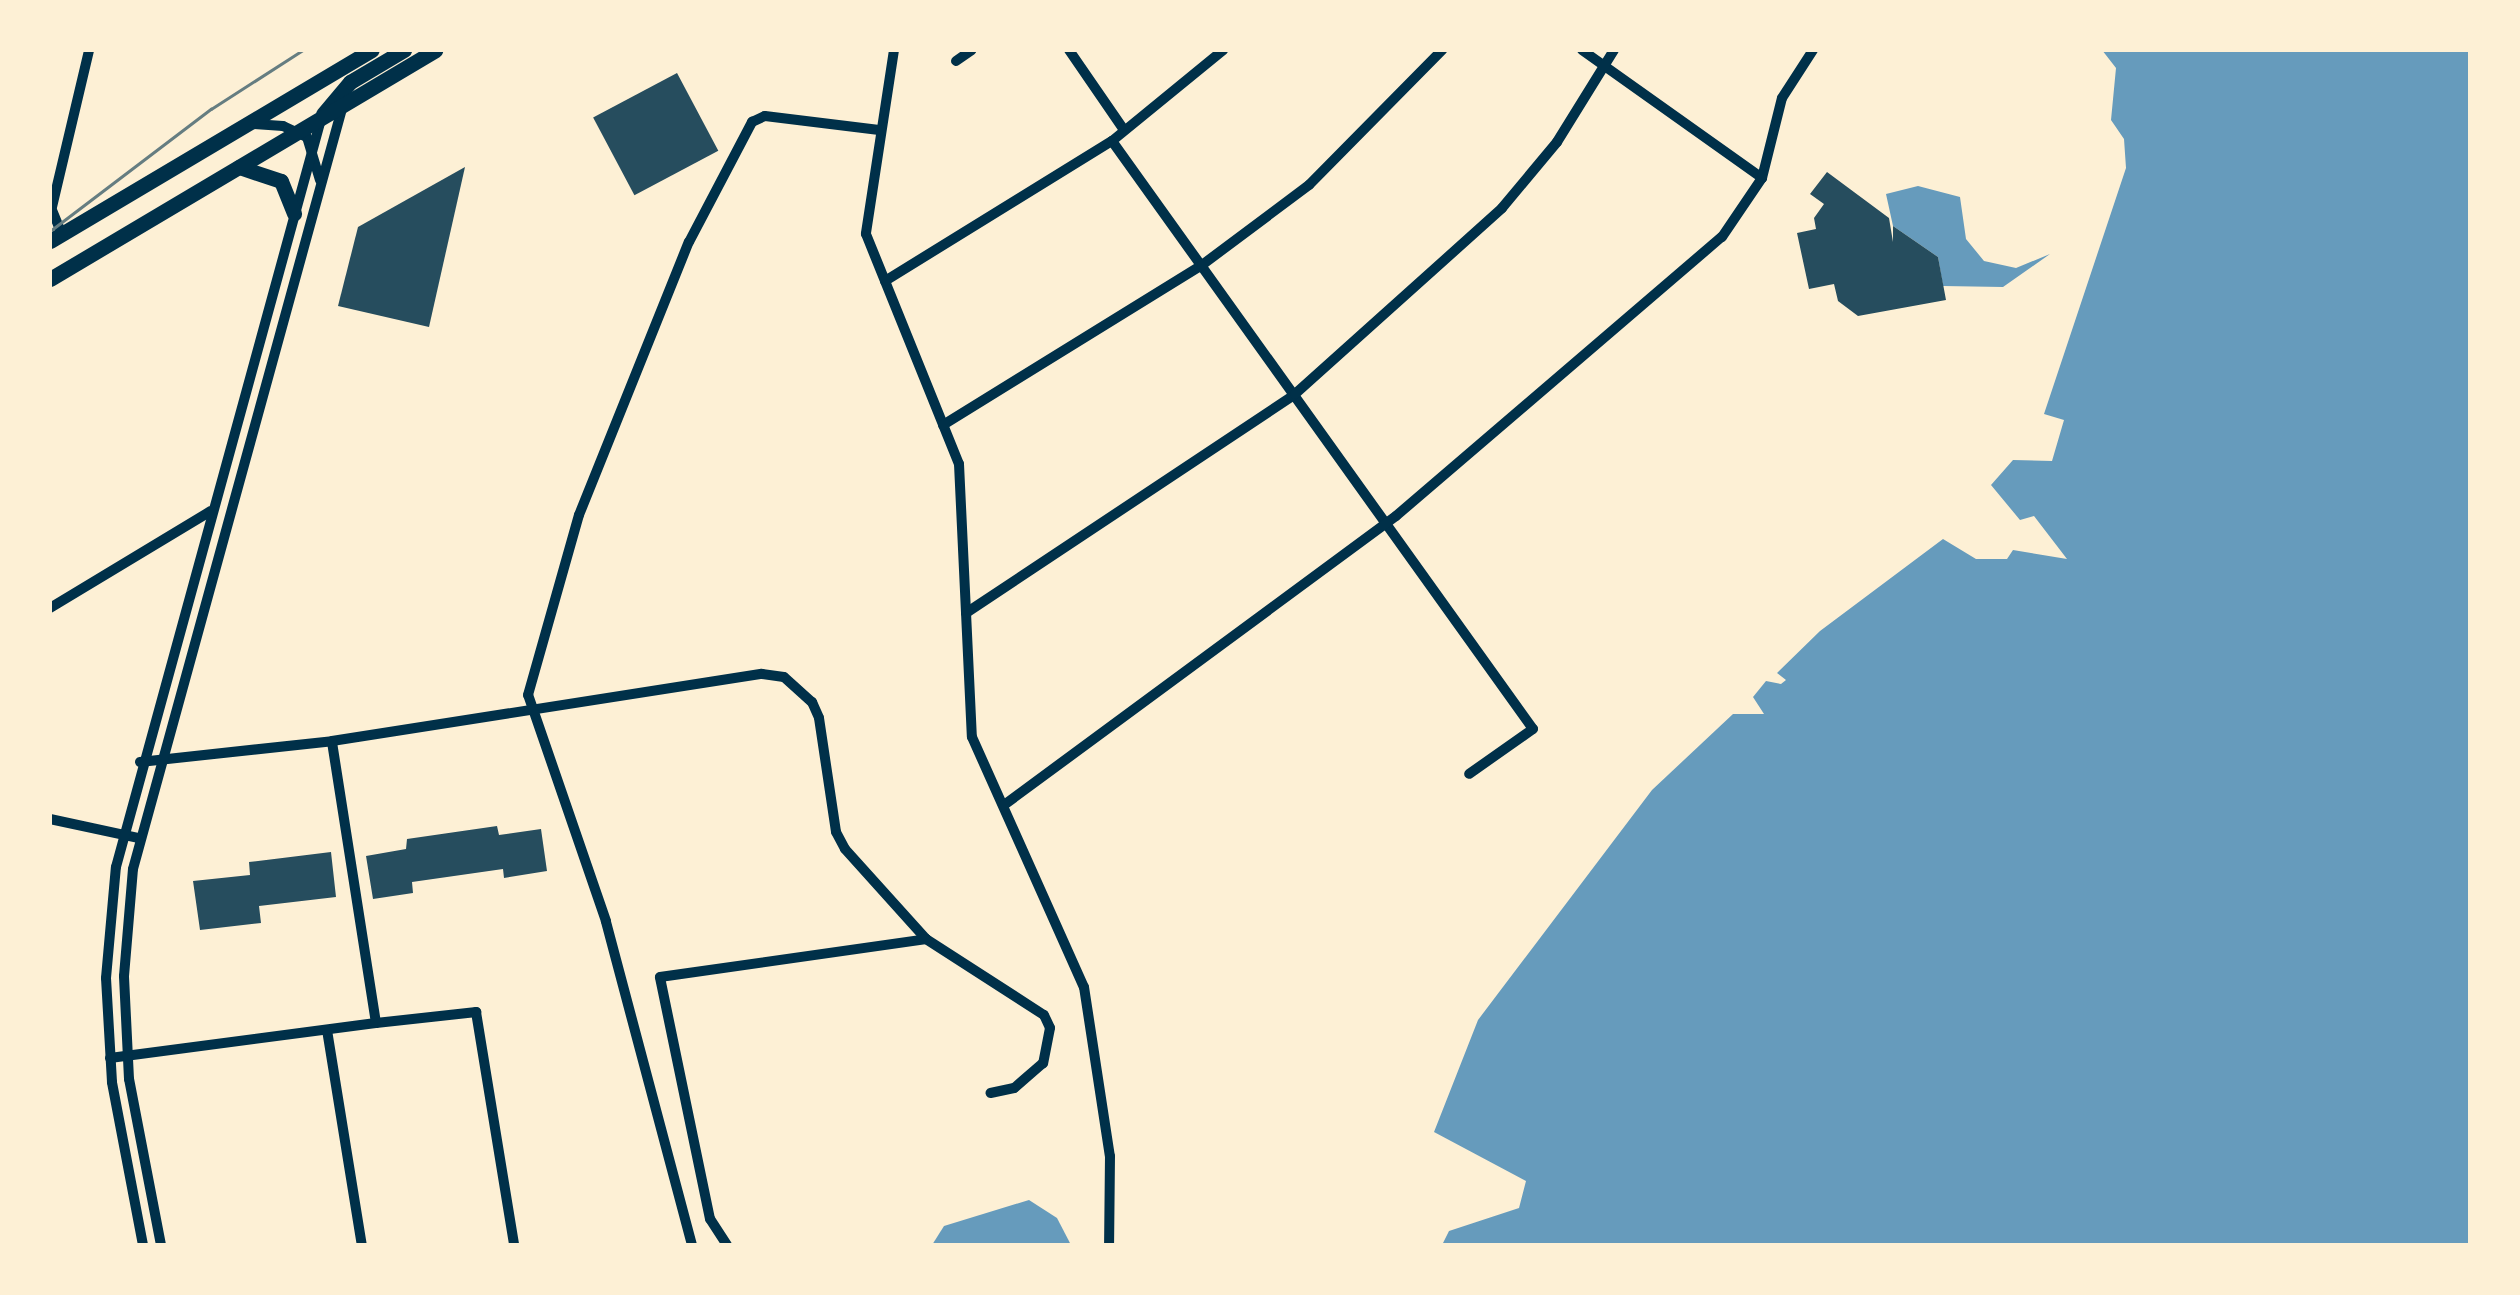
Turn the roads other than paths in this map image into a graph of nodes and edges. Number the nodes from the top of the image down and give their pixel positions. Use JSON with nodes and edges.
{"nodes":[{"id":1,"x":89,"y":50,"type":"edge"},
{"id":2,"x":372,"y":50,"type":"edge"},
{"id":3,"x":404,"y":50,"type":"edge"},
{"id":4,"x":435,"y":50,"type":"edge"},
{"id":5,"x":894,"y":50,"type":"edge"},
{"id":6,"x":972,"y":50,"type":"edge"},
{"id":7,"x":1069,"y":50,"type":"edge"},
{"id":8,"x":1223,"y":50,"type":"edge"},
{"id":9,"x":1442,"y":50,"type":"edge"},
{"id":10,"x":1582,"y":50,"type":"edge"},
{"id":11,"x":1614,"y":50,"type":"edge"},
{"id":12,"x":1813,"y":50,"type":"edge"},
{"id":13,"x":956,"y":61,"type":"dead end"},
{"id":14,"x":1604,"y":66,"type":"junction"},
{"id":15,"x":344,"y":105,"type":"junction"},
{"id":16,"x":322,"y":118,"type":"junction"},
{"id":17,"x":246,"y":125,"type":"junction"},
{"id":18,"x":879,"y":130,"type":"junction"},
{"id":19,"x":1124,"y":130,"type":"junction"},
{"id":20,"x":298,"y":132,"type":"junction"},
{"id":21,"x":1112,"y":141,"type":"junction"},
{"id":22,"x":314,"y":146,"type":"junction"},
{"id":23,"x":239,"y":167,"type":"junction"},
{"id":24,"x":1762,"y":178,"type":"junction"},
{"id":25,"x":321,"y":186,"type":"junction"},
{"id":26,"x":51,"y":206,"type":"edge"},
{"id":27,"x":294,"y":214,"type":"junction"},
{"id":28,"x":56,"y":237,"type":"edge"},
{"id":29,"x":1202,"y":265,"type":"junction"},
{"id":30,"x":50,"y":279,"type":"edge"},
{"id":31,"x":885,"y":282,"type":"junction"},
{"id":32,"x":1295,"y":394,"type":"junction"},
{"id":33,"x":943,"y":425,"type":"junction"},
{"id":34,"x":211,"y":511,"type":"junction"},
{"id":35,"x":1387,"y":522,"type":"junction"},
{"id":36,"x":50,"y":608,"type":"edge"},
{"id":37,"x":966,"y":613,"type":"junction"},
{"id":38,"x":530,"y":712,"type":"junction"},
{"id":39,"x":332,"y":740,"type":"junction"},
{"id":40,"x":159,"y":760,"type":"junction"},
{"id":41,"x":140,"y":762,"type":"junction"},
{"id":42,"x":1469,"y":774,"type":"dead end"},
{"id":43,"x":1004,"y":805,"type":"junction"},
{"id":44,"x":50,"y":819,"type":"edge"},
{"id":45,"x":122,"y":834,"type":"junction"},
{"id":46,"x":139,"y":838,"type":"junction"},
{"id":47,"x":926,"y":940,"type":"junction"},
{"id":48,"x":376,"y":1023,"type":"junction"},
{"id":49,"x":327,"y":1030,"type":"junction"},
{"id":50,"x":127,"y":1056,"type":"junction"},
{"id":51,"x":110,"y":1058,"type":"junction"},
{"id":52,"x":991,"y":1093,"type":"dead end"},
{"id":53,"x":143,"y":1245,"type":"edge"},
{"id":54,"x":160,"y":1245,"type":"edge"},
{"id":55,"x":362,"y":1245,"type":"edge"},
{"id":56,"x":514,"y":1245,"type":"edge"},
{"id":57,"x":692,"y":1245,"type":"edge"},
{"id":58,"x":727,"y":1245,"type":"edge"},
{"id":59,"x":1108,"y":1245,"type":"edge"}],
"edges":[{"from":1,"to":26,"type":"street"},
{"from":2,"to":17,"type":"highway"},
{"from":3,"to":16,"type":"highway"},
{"from":4,"to":15,"type":"highway"},
{"from":5,"to":18,"type":"street"},
{"from":6,"to":13,"type":"street"},
{"from":7,"to":19,"type":"street"},
{"from":8,"to":19,"type":"street"},
{"from":9,"to":29,"type":"street"},
{"from":10,"to":14,"type":"street"},
{"from":11,"to":14,"type":"street"},
{"from":12,"to":24,"type":"street"},
{"from":14,"to":24,"type":"street"},
{"from":14,"to":32,"type":"street"},
{"from":15,"to":16,"type":"highway"},
{"from":15,"to":25,"type":"street"},
{"from":16,"to":20,"type":"highway"},
{"from":16,"to":22,"type":"street"},
{"from":17,"to":20,"type":"street"},
{"from":17,"to":28,"type":"highway"},
{"from":18,"to":31,"type":"street"},
{"from":18,"to":38,"type":"street"},
{"from":19,"to":21,"type":"street"},
{"from":20,"to":22,"type":"street"},
{"from":20,"to":23,"type":"highway"},
{"from":21,"to":29,"type":"street"},
{"from":21,"to":31,"type":"street"},
{"from":22,"to":25,"type":"street"},
{"from":22,"to":27,"type":"street"},
{"from":23,"to":27,"type":"highway"},
{"from":23,"to":30,"type":"highway"},
{"from":24,"to":35,"type":"street"},
{"from":25,"to":40,"type":"street"},
{"from":26,"to":28,"type":"street"},
{"from":27,"to":34,"type":"street"},
{"from":29,"to":32,"type":"street"},
{"from":29,"to":33,"type":"street"},
{"from":31,"to":33,"type":"street"},
{"from":32,"to":35,"type":"street"},
{"from":32,"to":37,"type":"street"},
{"from":33,"to":37,"type":"street"},
{"from":34,"to":36,"type":"street"},
{"from":34,"to":41,"type":"street"},
{"from":35,"to":42,"type":"street"},
{"from":35,"to":43,"type":"street"},
{"from":37,"to":43,"type":"street"},
{"from":38,"to":39,"type":"street"},
{"from":38,"to":47,"type":"street"},
{"from":38,"to":57,"type":"street"},
{"from":39,"to":40,"type":"street"},
{"from":39,"to":48,"type":"street"},
{"from":40,"to":41,"type":"street"},
{"from":40,"to":46,"type":"street"},
{"from":41,"to":45,"type":"street"},
{"from":43,"to":59,"type":"street"},
{"from":44,"to":45,"type":"street"},
{"from":45,"to":46,"type":"street"},
{"from":45,"to":51,"type":"street"},
{"from":46,"to":50,"type":"street"},
{"from":47,"to":52,"type":"street"},
{"from":47,"to":58,"type":"street"},
{"from":48,"to":49,"type":"street"},
{"from":48,"to":56,"type":"street"},
{"from":49,"to":50,"type":"street"},
{"from":49,"to":55,"type":"street"},
{"from":50,"to":51,"type":"street"},
{"from":50,"to":54,"type":"street"},
{"from":51,"to":53,"type":"street"}]}
